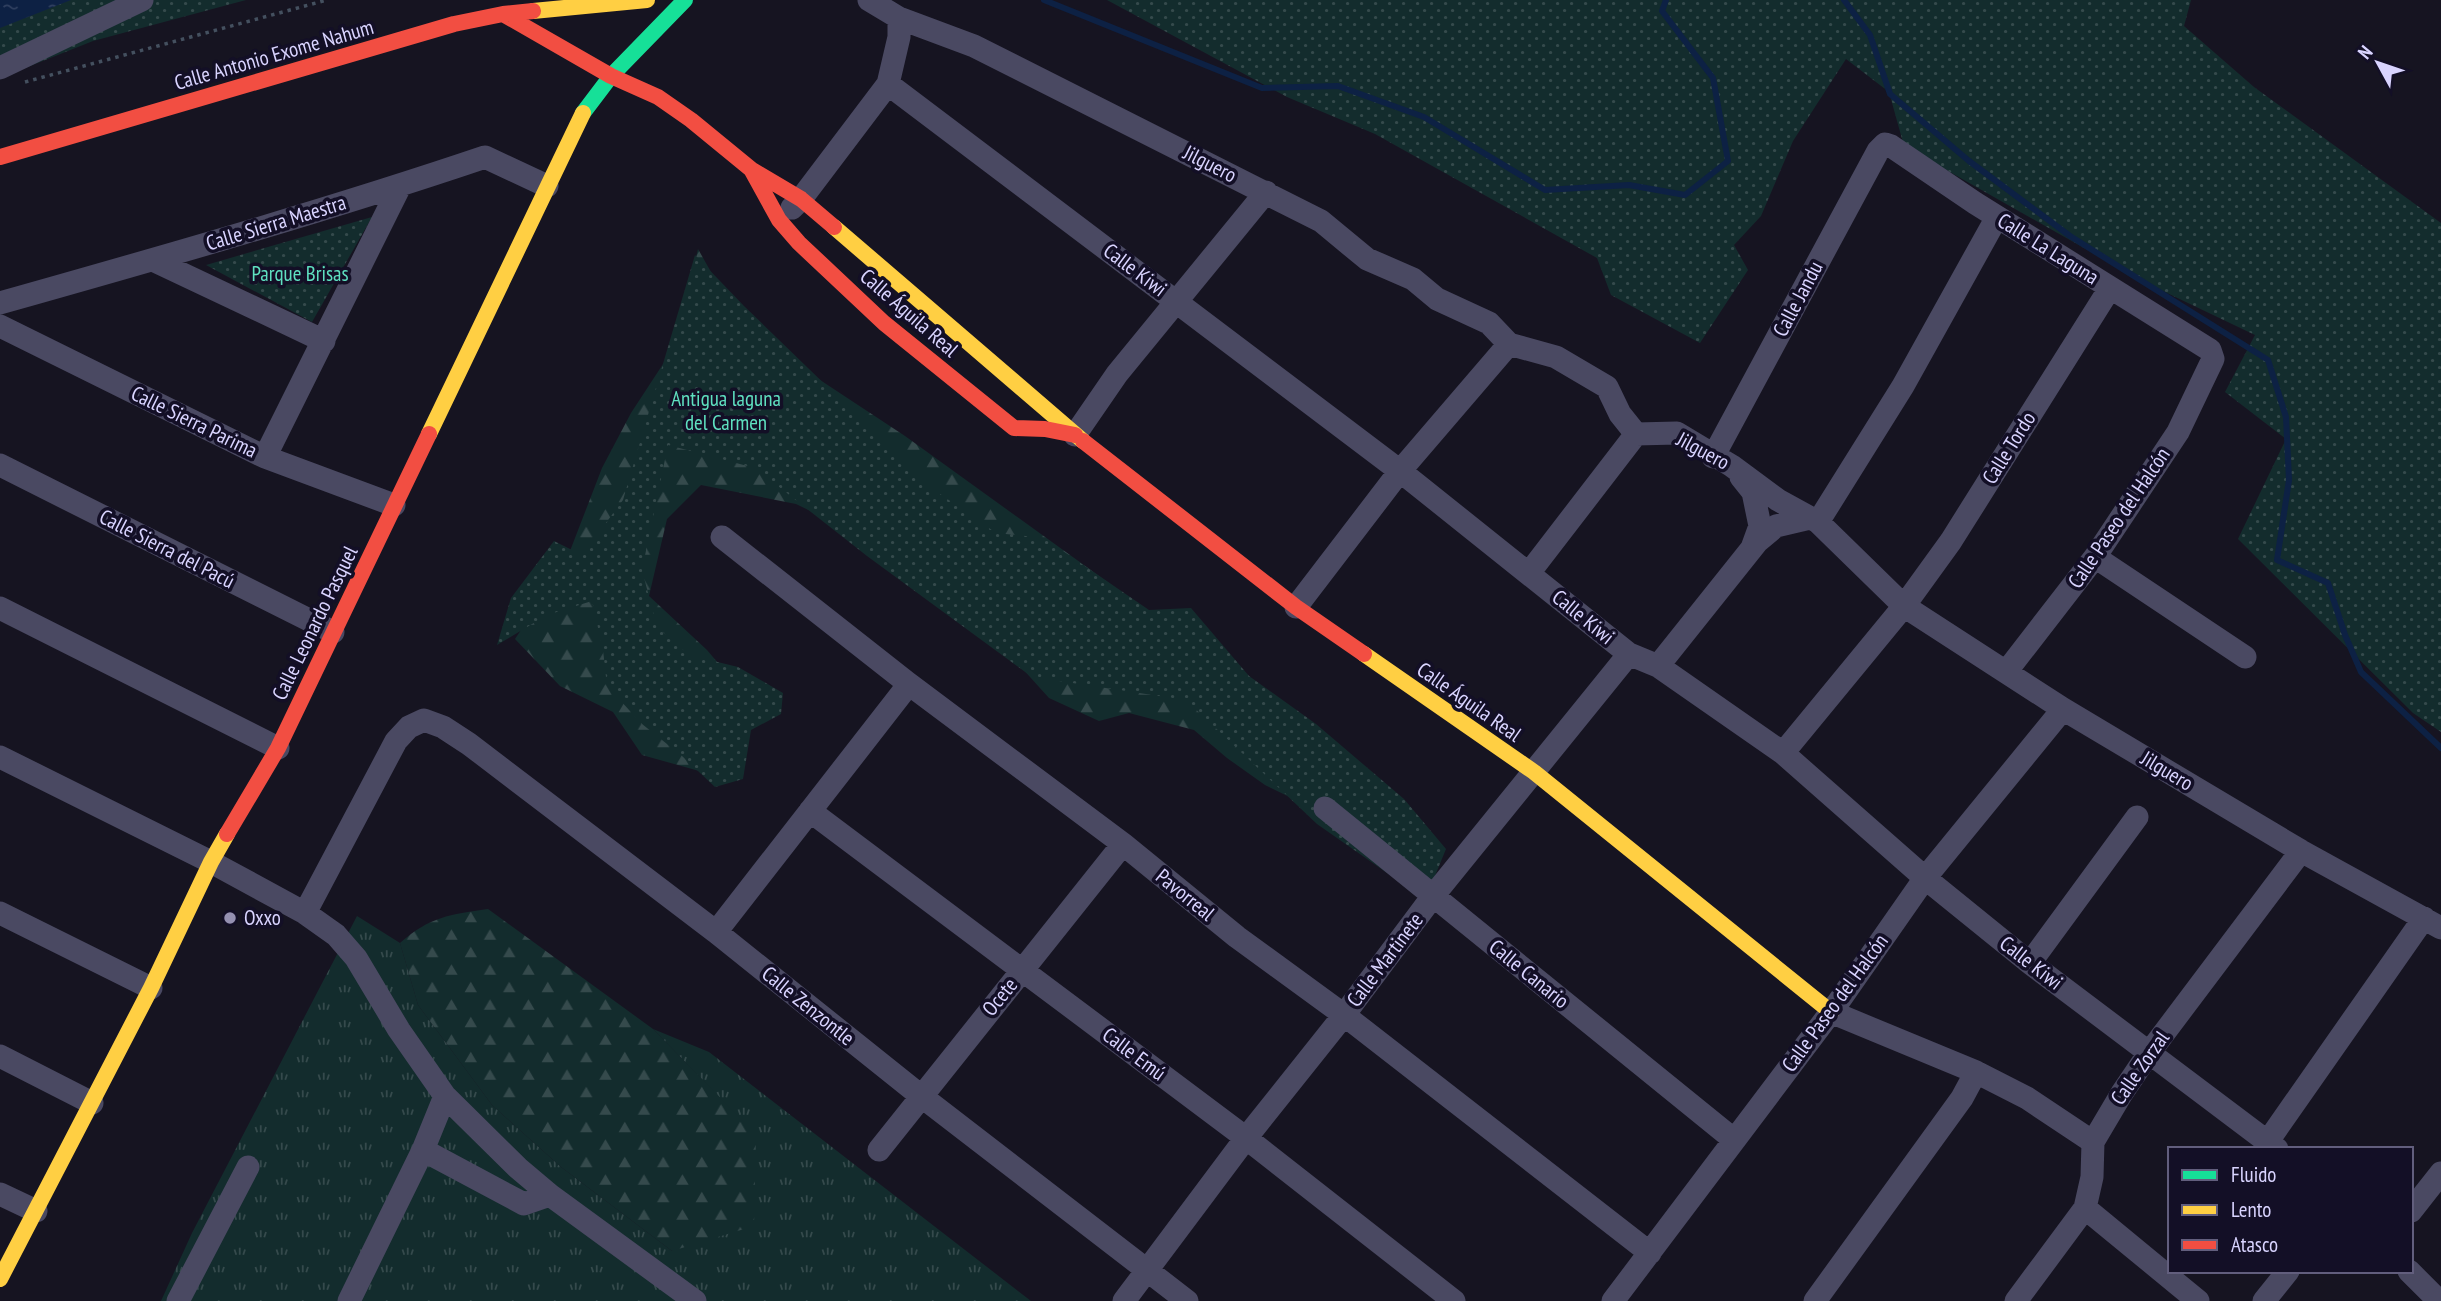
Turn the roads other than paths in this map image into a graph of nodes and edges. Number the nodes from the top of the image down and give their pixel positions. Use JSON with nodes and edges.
{"nodes":[{"id":1,"x":142,"y":0,"type":"edge"},
{"id":2,"x":647,"y":0,"type":"edge"},
{"id":3,"x":685,"y":0,"type":"edge"},
{"id":4,"x":869,"y":0,"type":"edge"},
{"id":5,"x":503,"y":14,"type":"junction"},
{"id":6,"x":899,"y":18,"type":"junction"},
{"id":7,"x":611,"y":76,"type":"junction"},
{"id":8,"x":7,"y":77,"type":"edge"},
{"id":9,"x":888,"y":84,"type":"junction"},
{"id":10,"x":1885,"y":144,"type":"joint"},
{"id":11,"x":0,"y":157,"type":"edge"},
{"id":12,"x":752,"y":170,"type":"junction"},
{"id":13,"x":400,"y":186,"type":"junction"},
{"id":14,"x":547,"y":186,"type":"junction"},
{"id":15,"x":1266,"y":192,"type":"junction"},
{"id":16,"x":801,"y":199,"type":"junction"},
{"id":17,"x":1997,"y":217,"type":"junction"},
{"id":18,"x":779,"y":220,"type":"junction"},
{"id":19,"x":153,"y":260,"type":"junction"},
{"id":20,"x":2110,"y":288,"type":"junction"},
{"id":21,"x":1175,"y":301,"type":"junction"},
{"id":22,"x":0,"y":303,"type":"edge"},
{"id":23,"x":0,"y":326,"type":"edge"},
{"id":24,"x":324,"y":341,"type":"junction"},
{"id":25,"x":1509,"y":344,"type":"junction"},
{"id":26,"x":2212,"y":353,"type":"joint"},
{"id":27,"x":1636,"y":434,"type":"junction"},
{"id":28,"x":1075,"y":436,"type":"junction"},
{"id":29,"x":265,"y":457,"type":"junction"},
{"id":30,"x":1723,"y":461,"type":"junction"},
{"id":31,"x":0,"y":465,"type":"edge"},
{"id":32,"x":1400,"y":471,"type":"junction"},
{"id":33,"x":394,"y":505,"type":"junction"},
{"id":34,"x":1814,"y":520,"type":"junction"},
{"id":35,"x":722,"y":537,"type":"dead end"},
{"id":36,"x":1751,"y":550,"type":"junction"},
{"id":37,"x":2095,"y":557,"type":"junction"},
{"id":38,"x":1529,"y":573,"type":"junction"},
{"id":39,"x":1904,"y":606,"type":"junction"},
{"id":40,"x":1296,"y":607,"type":"junction"},
{"id":41,"x":0,"y":608,"type":"edge"},
{"id":42,"x":333,"y":632,"type":"junction"},
{"id":43,"x":1629,"y":654,"type":"junction"},
{"id":44,"x":2245,"y":657,"type":"dead end"},
{"id":45,"x":1658,"y":666,"type":"junction"},
{"id":46,"x":2006,"y":672,"type":"junction"},
{"id":47,"x":909,"y":684,"type":"junction"},
{"id":48,"x":2063,"y":709,"type":"junction"},
{"id":49,"x":278,"y":748,"type":"junction"},
{"id":50,"x":1783,"y":753,"type":"junction"},
{"id":51,"x":0,"y":757,"type":"edge"},
{"id":52,"x":1534,"y":772,"type":"junction"},
{"id":53,"x":1325,"y":808,"type":"dead end"},
{"id":54,"x":810,"y":811,"type":"junction"},
{"id":55,"x":2137,"y":817,"type":"dead end"},
{"id":56,"x":1123,"y":844,"type":"junction"},
{"id":57,"x":2301,"y":851,"type":"junction"},
{"id":58,"x":211,"y":862,"type":"junction"},
{"id":59,"x":1925,"y":878,"type":"junction"},
{"id":60,"x":1433,"y":895,"type":"junction"},
{"id":61,"x":0,"y":913,"type":"edge"},
{"id":62,"x":305,"y":913,"type":"junction"},
{"id":63,"x":2433,"y":923,"type":"edge"},
{"id":64,"x":716,"y":932,"type":"junction"},
{"id":65,"x":2030,"y":963,"type":"junction"},
{"id":66,"x":1022,"y":970,"type":"junction"},
{"id":67,"x":152,"y":988,"type":"junction"},
{"id":68,"x":1831,"y":1012,"type":"junction"},
{"id":69,"x":1344,"y":1015,"type":"junction"},
{"id":70,"x":2149,"y":1053,"type":"junction"},
{"id":71,"x":0,"y":1056,"type":"edge"},
{"id":72,"x":1976,"y":1072,"type":"junction"},
{"id":73,"x":445,"y":1096,"type":"junction"},
{"id":74,"x":921,"y":1096,"type":"junction"},
{"id":75,"x":92,"y":1103,"type":"junction"},
{"id":76,"x":1246,"y":1138,"type":"junction"},
{"id":77,"x":1733,"y":1139,"type":"junction"},
{"id":78,"x":2093,"y":1142,"type":"junction"},
{"id":79,"x":2273,"y":1145,"type":"edge"},
{"id":80,"x":423,"y":1150,"type":"junction"},
{"id":81,"x":878,"y":1150,"type":"dead end"},
{"id":82,"x":248,"y":1167,"type":"dead end"},
{"id":83,"x":2441,"y":1173,"type":"edge"},
{"id":84,"x":0,"y":1194,"type":"edge"},
{"id":85,"x":550,"y":1195,"type":"junction"},
{"id":86,"x":2085,"y":1208,"type":"junction"},
{"id":87,"x":2413,"y":1208,"type":"edge"},
{"id":88,"x":36,"y":1212,"type":"junction"},
{"id":89,"x":1650,"y":1253,"type":"junction"},
{"id":90,"x":1147,"y":1270,"type":"junction"},
{"id":91,"x":2286,"y":1273,"type":"edge"},
{"id":92,"x":2411,"y":1273,"type":"edge"},
{"id":93,"x":0,"y":1279,"type":"edge"},
{"id":94,"x":178,"y":1301,"type":"edge"},
{"id":95,"x":349,"y":1301,"type":"edge"},
{"id":96,"x":695,"y":1301,"type":"edge"},
{"id":97,"x":1124,"y":1301,"type":"edge"},
{"id":98,"x":1187,"y":1301,"type":"edge"},
{"id":99,"x":1454,"y":1301,"type":"edge"},
{"id":100,"x":1613,"y":1301,"type":"edge"},
{"id":101,"x":1815,"y":1301,"type":"edge"},
{"id":102,"x":2016,"y":1301,"type":"edge"},
{"id":103,"x":2198,"y":1301,"type":"edge"},
{"id":104,"x":2264,"y":1301,"type":"edge"},
{"id":105,"x":2439,"y":1301,"type":"edge"}],
"edges":[{"from":1,"to":8,"type":"street"},
{"from":2,"to":5,"type":"street","name":"Calle Antonio Exome Nahum"},
{"from":3,"to":7,"type":"street","name":"Calle Leonardo Pasquel"},
{"from":4,"to":6,"type":"street","name":"Jilguero"},
{"from":5,"to":7,"type":"street","name":"Calle Águila Real"},
{"from":5,"to":11,"type":"street","name":"Calle Antonio Exome Nahum"},
{"from":6,"to":9,"type":"street"},
{"from":6,"to":15,"type":"street","name":"Jilguero"},
{"from":7,"to":12,"type":"street","name":"Calle Águila Real"},
{"from":7,"to":14,"type":"street","name":"Calle Leonardo Pasquel"},
{"from":9,"to":16,"type":"street"},
{"from":9,"to":21,"type":"street","name":"Calle Kiwi"},
{"from":10,"to":17,"type":"street","name":"Calle La Laguna"},
{"from":10,"to":30,"type":"street","name":"Calle Jandu"},
{"from":12,"to":16,"type":"street","name":"Calle Águila Real"},
{"from":12,"to":18,"type":"street","name":"Calle Águila Real"},
{"from":13,"to":14,"type":"street","name":"Calle Sierra Maestra"},
{"from":13,"to":19,"type":"street","name":"Calle Sierra Maestra"},
{"from":13,"to":24,"type":"street"},
{"from":14,"to":33,"type":"street","name":"Calle Leonardo Pasquel"},
{"from":15,"to":21,"type":"street"},
{"from":15,"to":25,"type":"street","name":"Jilguero"},
{"from":16,"to":18,"type":"street"},
{"from":16,"to":28,"type":"street","name":"Calle Águila Real"},
{"from":17,"to":20,"type":"street","name":"Calle La Laguna"},
{"from":17,"to":34,"type":"street"},
{"from":18,"to":28,"type":"street","name":"Calle Águila Real"},
{"from":19,"to":22,"type":"street","name":"Calle Sierra Maestra"},
{"from":19,"to":24,"type":"street"},
{"from":20,"to":26,"type":"street","name":"Calle La Laguna"},
{"from":20,"to":39,"type":"street","name":"Calle Tordo"},
{"from":21,"to":28,"type":"street"},
{"from":21,"to":32,"type":"street","name":"Calle Kiwi"},
{"from":23,"to":29,"type":"street","name":"Calle Sierra Parima"},
{"from":24,"to":29,"type":"street"},
{"from":25,"to":27,"type":"street","name":"Jilguero"},
{"from":25,"to":32,"type":"street"},
{"from":26,"to":37,"type":"street","name":"Calle Paseo del Halcón"},
{"from":27,"to":30,"type":"street","name":"Jilguero"},
{"from":27,"to":38,"type":"street"},
{"from":28,"to":40,"type":"street","name":"Calle Águila Real"},
{"from":29,"to":33,"type":"street","name":"Calle Sierra Parima"},
{"from":30,"to":34,"type":"street","name":"Jilguero"},
{"from":30,"to":36,"type":"street"},
{"from":31,"to":42,"type":"street","name":"Calle Sierra del Pacú"},
{"from":32,"to":38,"type":"street","name":"Calle Kiwi"},
{"from":32,"to":40,"type":"street"},
{"from":33,"to":42,"type":"street","name":"Calle Leonardo Pasquel"},
{"from":34,"to":36,"type":"street"},
{"from":34,"to":39,"type":"street","name":"Jilguero"},
{"from":35,"to":47,"type":"street","name":"Pavorreal"},
{"from":36,"to":45,"type":"street"},
{"from":37,"to":44,"type":"street"},
{"from":37,"to":46,"type":"street","name":"Calle Paseo del Halcón"},
{"from":38,"to":43,"type":"street","name":"Calle Kiwi"},
{"from":39,"to":46,"type":"street","name":"Jilguero"},
{"from":39,"to":50,"type":"street","name":"Calle Tordo"},
{"from":40,"to":52,"type":"street","name":"Calle Águila Real"},
{"from":41,"to":49,"type":"street"},
{"from":42,"to":49,"type":"street","name":"Calle Leonardo Pasquel"},
{"from":43,"to":45,"type":"street","name":"Calle Kiwi"},
{"from":43,"to":52,"type":"street","name":"Calle Martinete"},
{"from":45,"to":50,"type":"street","name":"Calle Kiwi"},
{"from":46,"to":48,"type":"street","name":"Jilguero"},
{"from":47,"to":54,"type":"street"},
{"from":47,"to":56,"type":"street","name":"Pavorreal"},
{"from":48,"to":57,"type":"street","name":"Jilguero"},
{"from":48,"to":59,"type":"street","name":"Calle Paseo del Halcón"},
{"from":49,"to":58,"type":"street","name":"Calle Leonardo Pasquel"},
{"from":50,"to":59,"type":"street","name":"Calle Kiwi"},
{"from":51,"to":58,"type":"street"},
{"from":52,"to":60,"type":"street","name":"Calle Martinete"},
{"from":52,"to":68,"type":"street","name":"Calle Águila Real"},
{"from":53,"to":60,"type":"street","name":"Calle Canario"},
{"from":54,"to":64,"type":"street"},
{"from":54,"to":66,"type":"street","name":"Calle Emú"},
{"from":55,"to":65,"type":"street"},
{"from":56,"to":66,"type":"street","name":"Ocete"},
{"from":56,"to":69,"type":"street","name":"Pavorreal"},
{"from":57,"to":63,"type":"street","name":"Jilguero"},
{"from":57,"to":70,"type":"street","name":"Calle Zorzal"},
{"from":58,"to":62,"type":"street"},
{"from":58,"to":67,"type":"street","name":"Calle Leonardo Pasquel"},
{"from":59,"to":65,"type":"street","name":"Calle Kiwi"},
{"from":59,"to":68,"type":"street","name":"Calle Paseo del Halcón"},
{"from":60,"to":69,"type":"street","name":"Calle Martinete"},
{"from":60,"to":77,"type":"street","name":"Calle Canario"},
{"from":61,"to":67,"type":"street"},
{"from":62,"to":64,"type":"street","name":"Calle Zenzontle"},
{"from":62,"to":73,"type":"street"},
{"from":63,"to":79,"type":"street"},
{"from":64,"to":74,"type":"street","name":"Calle Zenzontle"},
{"from":65,"to":70,"type":"street","name":"Calle Kiwi"},
{"from":66,"to":74,"type":"street","name":"Ocete"},
{"from":66,"to":76,"type":"street","name":"Calle Emú"},
{"from":67,"to":75,"type":"street","name":"Calle Leonardo Pasquel"},
{"from":68,"to":72,"type":"street"},
{"from":68,"to":77,"type":"street","name":"Calle Paseo del Halcón"},
{"from":69,"to":76,"type":"street","name":"Calle Martinete"},
{"from":69,"to":89,"type":"street","name":"Pavorreal"},
{"from":70,"to":78,"type":"street","name":"Calle Zorzal"},
{"from":70,"to":79,"type":"street","name":"Calle Kiwi"},
{"from":71,"to":75,"type":"street"},
{"from":72,"to":78,"type":"street"},
{"from":72,"to":101,"type":"street"},
{"from":73,"to":80,"type":"street"},
{"from":73,"to":85,"type":"street"},
{"from":74,"to":81,"type":"street","name":"Ocete"},
{"from":74,"to":90,"type":"street","name":"Calle Zenzontle"},
{"from":75,"to":88,"type":"street","name":"Calle Leonardo Pasquel"},
{"from":76,"to":90,"type":"street","name":"Calle Martinete"},
{"from":76,"to":99,"type":"street","name":"Calle Emú"},
{"from":77,"to":89,"type":"street","name":"Calle Paseo del Halcón"},
{"from":78,"to":86,"type":"street","name":"Calle Zorzal"},
{"from":80,"to":85,"type":"street"},
{"from":80,"to":95,"type":"street"},
{"from":82,"to":94,"type":"street"},
{"from":83,"to":87,"type":"street"},
{"from":84,"to":88,"type":"street"},
{"from":85,"to":96,"type":"street"},
{"from":86,"to":102,"type":"street","name":"Calle Zorzal"},
{"from":86,"to":103,"type":"street"},
{"from":88,"to":93,"type":"street","name":"Calle Leonardo Pasquel"},
{"from":89,"to":100,"type":"street","name":"Calle Paseo del Halcón"},
{"from":90,"to":97,"type":"street","name":"Calle Martinete"},
{"from":90,"to":98,"type":"street","name":"Calle Zenzontle"},
{"from":91,"to":104,"type":"street"},
{"from":92,"to":105,"type":"street"}]}
